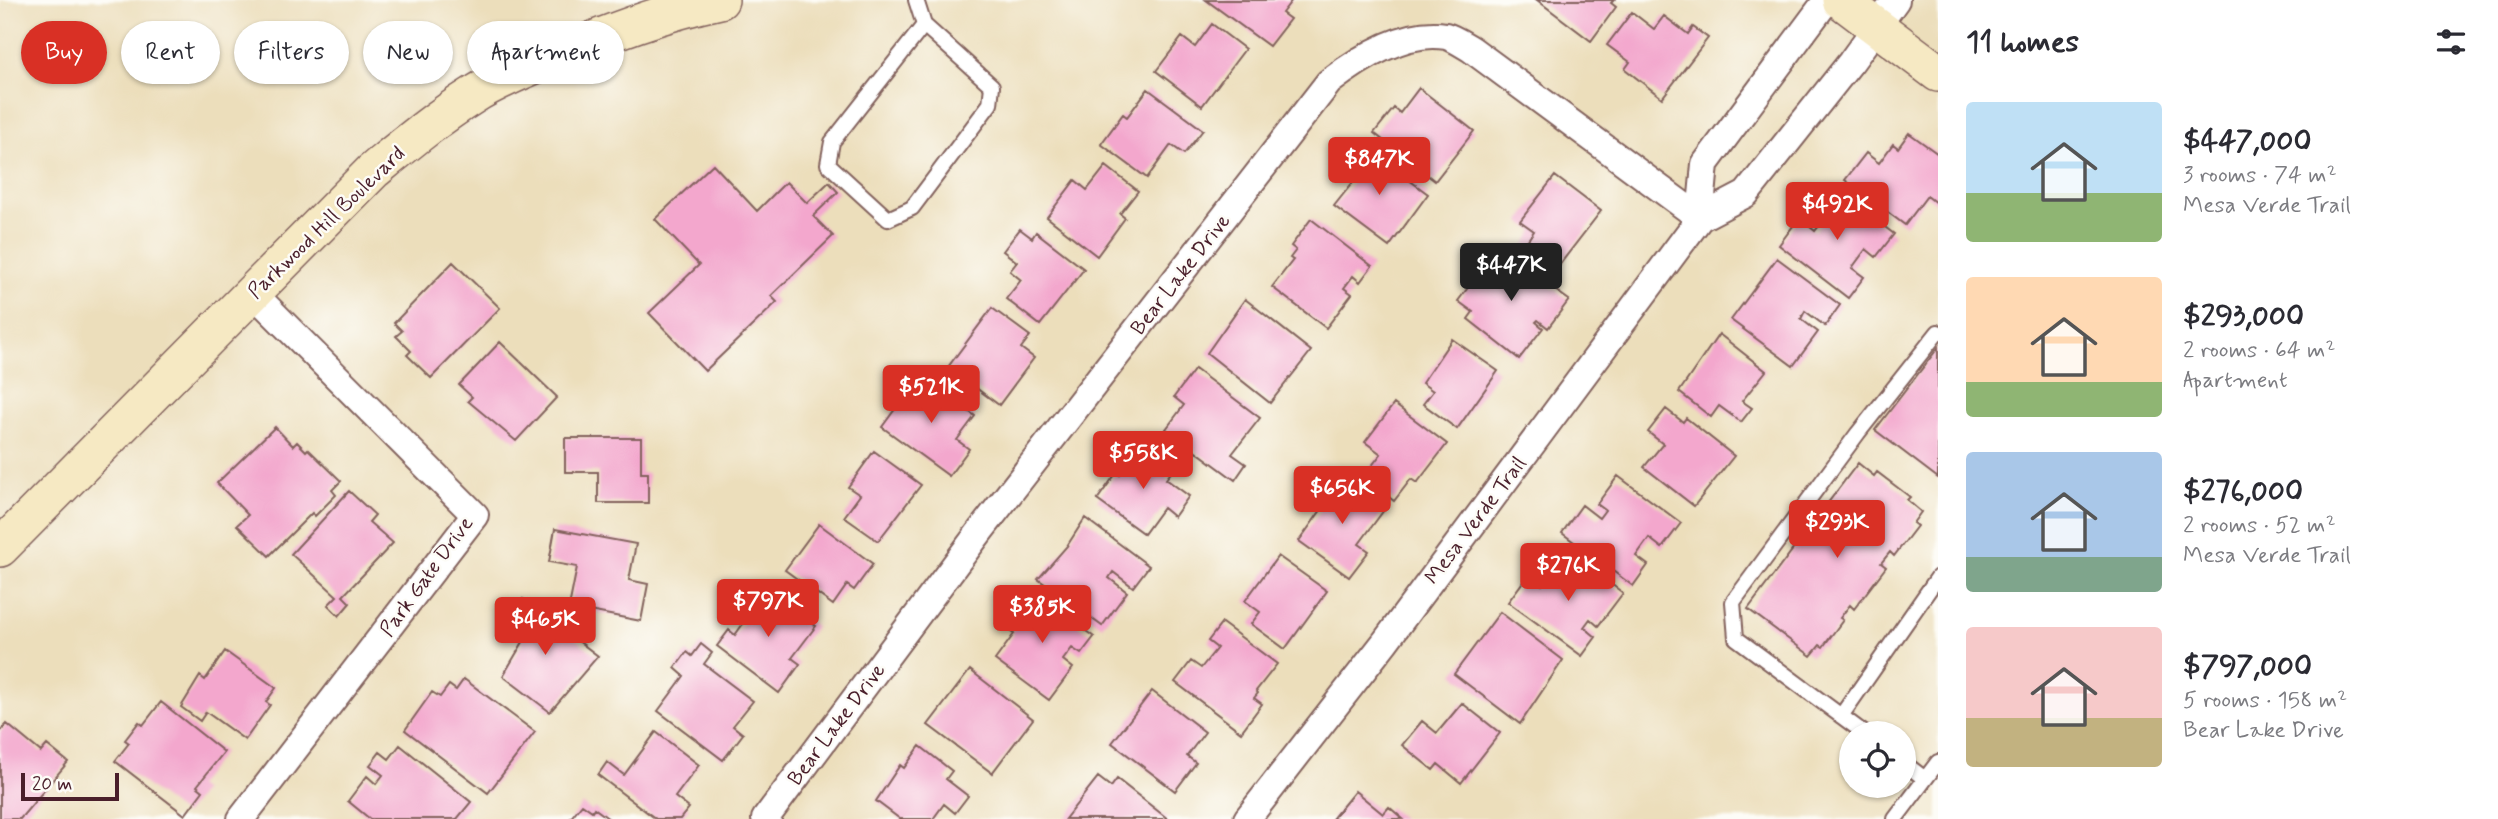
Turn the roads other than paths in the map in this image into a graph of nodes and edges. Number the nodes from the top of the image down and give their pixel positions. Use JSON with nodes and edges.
{"nodes":[{"id":1,"x":720,"y":0,"type":"edge"},
{"id":2,"x":916,"y":0,"type":"edge"},
{"id":3,"x":1826,"y":0,"type":"edge"},
{"id":4,"x":1841,"y":0,"type":"edge"},
{"id":5,"x":1886,"y":13,"type":"edge"},
{"id":6,"x":924,"y":25,"type":"junction"},
{"id":7,"x":1938,"y":73,"type":"edge"},
{"id":8,"x":1700,"y":218,"type":"junction"},
{"id":9,"x":253,"y":293,"type":"junction"},
{"id":10,"x":1938,"y":332,"type":"edge"},
{"id":11,"x":0,"y":548,"type":"edge"},
{"id":12,"x":1938,"y":577,"type":"edge"},
{"id":13,"x":1841,"y":716,"type":"junction"},
{"id":14,"x":1848,"y":721,"type":"edge"},
{"id":15,"x":1938,"y":762,"type":"edge"},
{"id":16,"x":1916,"y":772,"type":"edge"},
{"id":17,"x":1925,"y":779,"type":"junction"},
{"id":18,"x":241,"y":819,"type":"edge"},
{"id":19,"x":765,"y":819,"type":"edge"},
{"id":20,"x":1247,"y":819,"type":"edge"},
{"id":21,"x":1895,"y":819,"type":"edge"}],
"edges":[{"from":1,"to":9,"type":"street","name":"Parkwood Hill Boulevard"},
{"from":2,"to":6,"type":"lane"},
{"from":3,"to":8,"type":"street"},
{"from":4,"to":5,"type":"street"},
{"from":5,"to":7,"type":"street"},
{"from":5,"to":8,"type":"street","name":"Mesa Verde Trail"},
{"from":6,"to":6,"type":"lane"},
{"from":8,"to":19,"type":"street","name":"Bear Lake Drive"},
{"from":8,"to":20,"type":"street","name":"Mesa Verde Trail"},
{"from":9,"to":11,"type":"street","name":"Parkwood Hill Boulevard"},
{"from":9,"to":18,"type":"street","name":"Park Gate Drive"},
{"from":10,"to":13,"type":"lane"},
{"from":12,"to":13,"type":"lane"},
{"from":13,"to":14,"type":"lane"},
{"from":15,"to":17,"type":"lane"},
{"from":16,"to":17,"type":"lane"},
{"from":17,"to":21,"type":"lane"}]}
